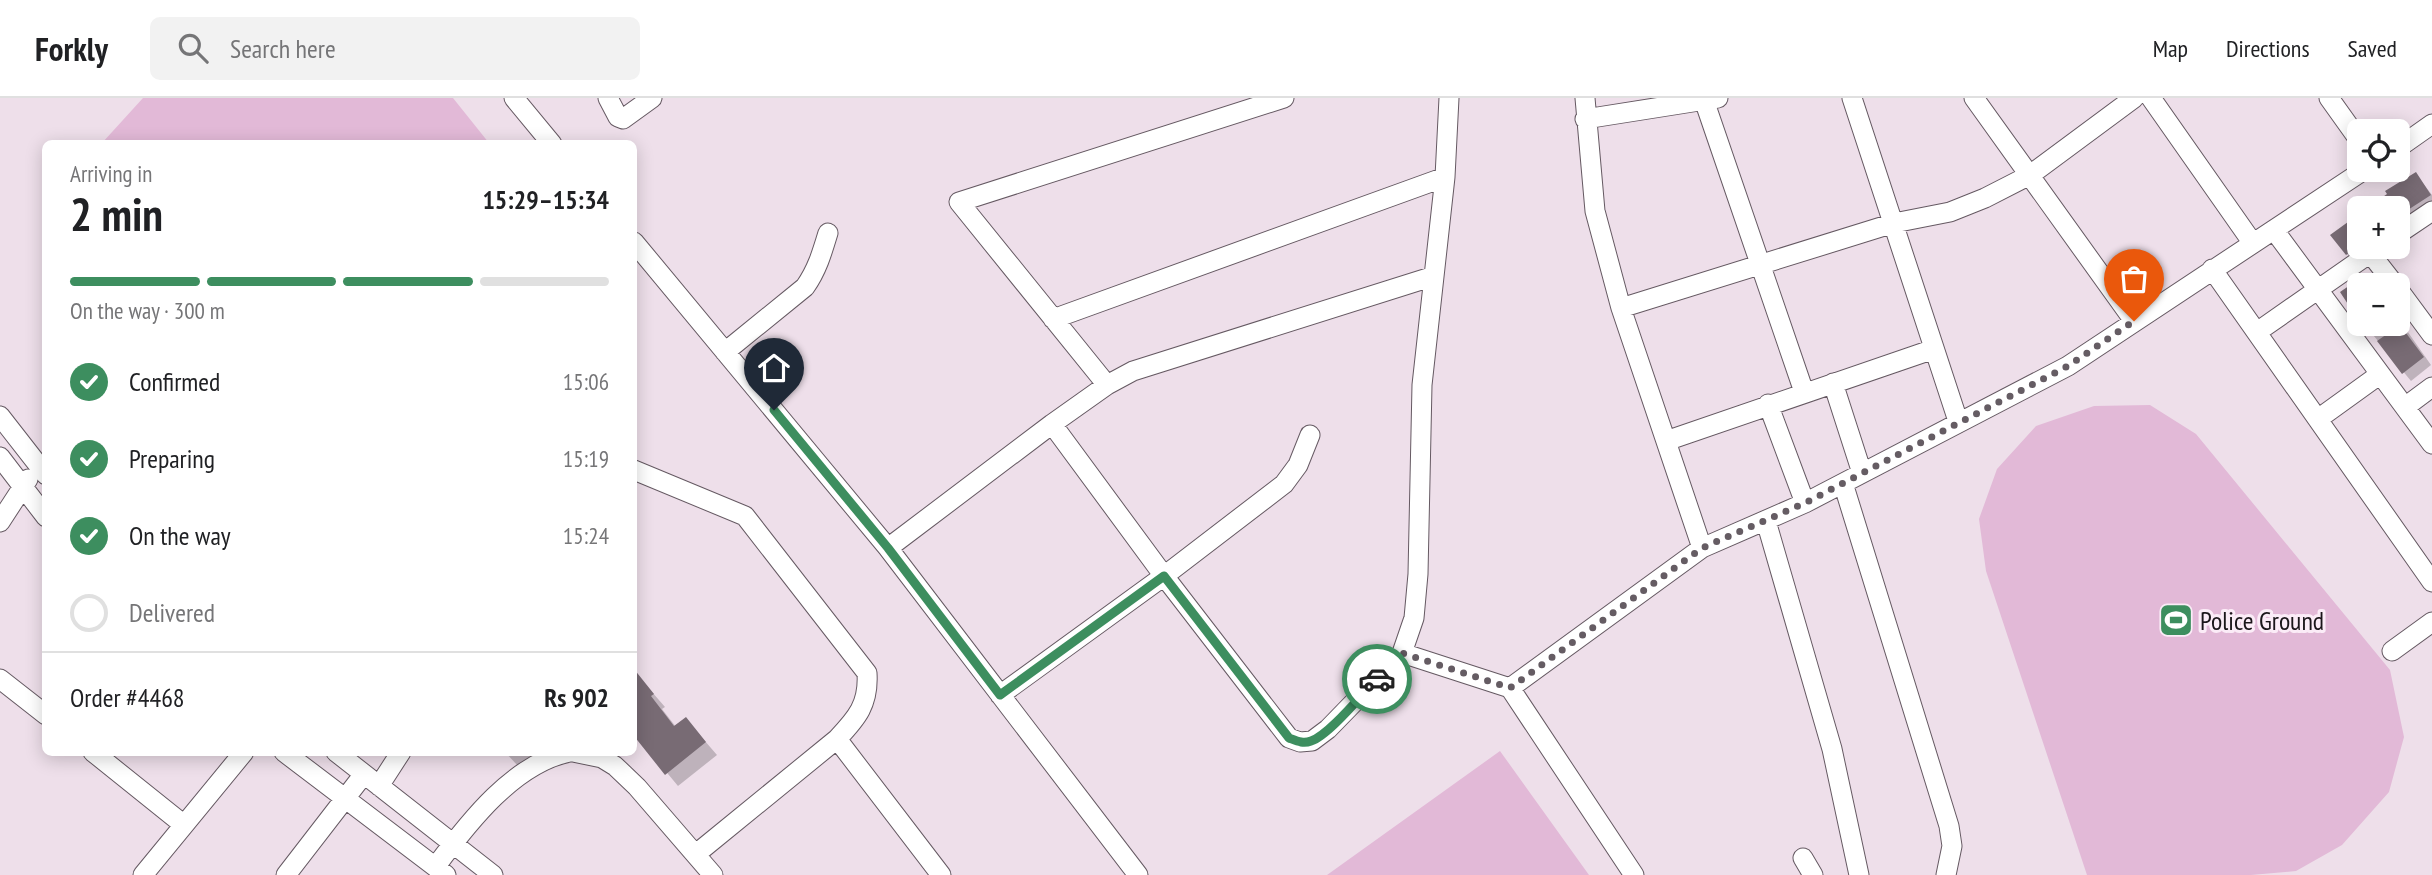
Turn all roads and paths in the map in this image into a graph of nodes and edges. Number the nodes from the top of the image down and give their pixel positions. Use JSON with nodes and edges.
{"nodes":[{"id":1,"x":514,"y":98,"type":"edge"},
{"id":2,"x":608,"y":98,"type":"edge"},
{"id":3,"x":652,"y":98,"type":"edge"},
{"id":4,"x":1284,"y":98,"type":"edge"},
{"id":5,"x":1449,"y":98,"type":"edge"},
{"id":6,"x":1584,"y":98,"type":"edge"},
{"id":7,"x":1852,"y":98,"type":"edge"},
{"id":8,"x":1975,"y":98,"type":"edge"},
{"id":9,"x":2134,"y":98,"type":"edge"},
{"id":10,"x":2151,"y":98,"type":"edge"},
{"id":11,"x":2329,"y":98,"type":"edge"},
{"id":12,"x":1711,"y":99,"type":"edge"},
{"id":13,"x":1586,"y":119,"type":"junction"},
{"id":14,"x":2347,"y":123,"type":"edge"},
{"id":15,"x":2432,"y":124,"type":"edge"},
{"id":16,"x":549,"y":140,"type":"edge"},
{"id":17,"x":2410,"y":140,"type":"edge"},
{"id":18,"x":2030,"y":175,"type":"junction"},
{"id":19,"x":1445,"y":177,"type":"junction"},
{"id":20,"x":2347,"y":181,"type":"edge"},
{"id":21,"x":2431,"y":214,"type":"edge"},
{"id":22,"x":1894,"y":223,"type":"junction"},
{"id":23,"x":2410,"y":227,"type":"edge"},
{"id":24,"x":2274,"y":230,"type":"junction"},
{"id":25,"x":828,"y":233,"type":"dead end"},
{"id":26,"x":2252,"y":242,"type":"junction"},
{"id":27,"x":637,"y":246,"type":"edge"},
{"id":28,"x":2362,"y":259,"type":"edge"},
{"id":29,"x":1760,"y":263,"type":"junction"},
{"id":30,"x":2212,"y":269,"type":"junction"},
{"id":31,"x":1434,"y":276,"type":"junction"},
{"id":32,"x":2317,"y":290,"type":"junction"},
{"id":33,"x":2410,"y":306,"type":"edge"},
{"id":34,"x":1621,"y":308,"type":"junction"},
{"id":35,"x":1053,"y":319,"type":"junction"},
{"id":36,"x":2134,"y":321,"type":"junction"},
{"id":37,"x":2257,"y":332,"type":"junction"},
{"id":38,"x":2432,"y":335,"type":"edge"},
{"id":39,"x":1934,"y":349,"type":"junction"},
{"id":40,"x":725,"y":352,"type":"junction"},
{"id":41,"x":2379,"y":375,"type":"junction"},
{"id":42,"x":1833,"y":383,"type":"junction"},
{"id":43,"x":1107,"y":385,"type":"junction"},
{"id":44,"x":2432,"y":387,"type":"edge"},
{"id":45,"x":1804,"y":392,"type":"junction"},
{"id":46,"x":1768,"y":404,"type":"junction"},
{"id":47,"x":2405,"y":407,"type":"junction"},
{"id":48,"x":0,"y":416,"type":"edge"},
{"id":49,"x":2318,"y":419,"type":"junction"},
{"id":50,"x":1958,"y":421,"type":"junction"},
{"id":51,"x":1052,"y":425,"type":"junction"},
{"id":52,"x":1310,"y":435,"type":"dead end"},
{"id":53,"x":1666,"y":440,"type":"junction"},
{"id":54,"x":2432,"y":444,"type":"edge"},
{"id":55,"x":0,"y":457,"type":"edge"},
{"id":56,"x":41,"y":470,"type":"edge"},
{"id":57,"x":637,"y":471,"type":"edge"},
{"id":58,"x":1862,"y":473,"type":"junction"},
{"id":59,"x":1843,"y":483,"type":"junction"},
{"id":60,"x":23,"y":488,"type":"junction"},
{"id":61,"x":1805,"y":503,"type":"junction"},
{"id":62,"x":42,"y":512,"type":"edge"},
{"id":63,"x":1766,"y":521,"type":"junction"},
{"id":64,"x":0,"y":522,"type":"edge"},
{"id":65,"x":888,"y":548,"type":"junction"},
{"id":66,"x":1702,"y":548,"type":"junction"},
{"id":67,"x":2426,"y":561,"type":"edge"},
{"id":68,"x":1164,"y":576,"type":"junction"},
{"id":69,"x":2432,"y":582,"type":"edge"},
{"id":70,"x":2432,"y":622,"type":"edge"},
{"id":71,"x":2392,"y":651,"type":"dead end"},
{"id":72,"x":1402,"y":653,"type":"junction"},
{"id":73,"x":0,"y":679,"type":"edge"},
{"id":74,"x":1510,"y":688,"type":"junction"},
{"id":75,"x":1000,"y":695,"type":"junction"},
{"id":76,"x":42,"y":712,"type":"edge"},
{"id":77,"x":837,"y":739,"type":"junction"},
{"id":78,"x":98,"y":756,"type":"edge"},
{"id":79,"x":241,"y":756,"type":"edge"},
{"id":80,"x":289,"y":756,"type":"edge"},
{"id":81,"x":341,"y":756,"type":"edge"},
{"id":82,"x":397,"y":756,"type":"edge"},
{"id":83,"x":552,"y":756,"type":"edge"},
{"id":84,"x":596,"y":756,"type":"edge"},
{"id":85,"x":371,"y":780,"type":"junction"},
{"id":86,"x":345,"y":798,"type":"junction"},
{"id":87,"x":184,"y":825,"type":"junction"},
{"id":88,"x":453,"y":843,"type":"junction"},
{"id":89,"x":696,"y":854,"type":"junction"},
{"id":90,"x":441,"y":871,"type":"edge"},
{"id":91,"x":292,"y":873,"type":"edge"},
{"id":92,"x":143,"y":875,"type":"edge"},
{"id":93,"x":493,"y":875,"type":"edge"},
{"id":94,"x":713,"y":875,"type":"edge"},
{"id":95,"x":941,"y":875,"type":"edge"},
{"id":96,"x":1138,"y":875,"type":"edge"},
{"id":97,"x":1634,"y":875,"type":"edge"},
{"id":98,"x":1859,"y":875,"type":"edge"},
{"id":99,"x":1946,"y":875,"type":"edge"}],
"edges":[{"from":1,"to":16,"type":"street"},
{"from":2,"to":3,"type":"street"},
{"from":4,"to":35,"type":"street"},
{"from":5,"to":19,"type":"street"},
{"from":6,"to":13,"type":"street"},
{"from":7,"to":22,"type":"street"},
{"from":8,"to":18,"type":"street"},
{"from":9,"to":18,"type":"street"},
{"from":10,"to":26,"type":"street"},
{"from":11,"to":14,"type":"street"},
{"from":12,"to":13,"type":"street"},
{"from":12,"to":29,"type":"street"},
{"from":13,"to":34,"type":"street"},
{"from":15,"to":17,"type":"street"},
{"from":18,"to":22,"type":"street"},
{"from":18,"to":36,"type":"street"},
{"from":19,"to":31,"type":"street"},
{"from":19,"to":35,"type":"street"},
{"from":20,"to":24,"type":"street"},
{"from":21,"to":23,"type":"street"},
{"from":22,"to":29,"type":"street"},
{"from":22,"to":39,"type":"street"},
{"from":24,"to":26,"type":"street"},
{"from":24,"to":32,"type":"street"},
{"from":25,"to":40,"type":"street"},
{"from":26,"to":30,"type":"street"},
{"from":27,"to":40,"type":"street"},
{"from":28,"to":32,"type":"street"},
{"from":29,"to":34,"type":"street"},
{"from":29,"to":45,"type":"street"},
{"from":30,"to":36,"type":"street"},
{"from":30,"to":37,"type":"street"},
{"from":31,"to":43,"type":"street"},
{"from":31,"to":72,"type":"street"},
{"from":32,"to":37,"type":"street"},
{"from":32,"to":41,"type":"street"},
{"from":33,"to":38,"type":"street"},
{"from":34,"to":53,"type":"street"},
{"from":35,"to":43,"type":"street"},
{"from":36,"to":50,"type":"street"},
{"from":37,"to":49,"type":"street"},
{"from":39,"to":42,"type":"street"},
{"from":39,"to":50,"type":"street"},
{"from":40,"to":65,"type":"street"},
{"from":41,"to":47,"type":"street"},
{"from":41,"to":49,"type":"street"},
{"from":42,"to":45,"type":"street"},
{"from":42,"to":58,"type":"street"},
{"from":43,"to":51,"type":"street"},
{"from":44,"to":47,"type":"street"},
{"from":45,"to":46,"type":"street"},
{"from":46,"to":53,"type":"street"},
{"from":46,"to":61,"type":"street"},
{"from":47,"to":54,"type":"street"},
{"from":48,"to":56,"type":"street"},
{"from":49,"to":67,"type":"street"},
{"from":50,"to":58,"type":"street"},
{"from":51,"to":65,"type":"street"},
{"from":51,"to":68,"type":"street"},
{"from":52,"to":68,"type":"street"},
{"from":53,"to":66,"type":"street"},
{"from":55,"to":60,"type":"street"},
{"from":56,"to":60,"type":"street"},
{"from":57,"to":77,"type":"street"},
{"from":58,"to":59,"type":"street"},
{"from":59,"to":61,"type":"street"},
{"from":59,"to":99,"type":"street"},
{"from":60,"to":62,"type":"street"},
{"from":60,"to":64,"type":"street"},
{"from":61,"to":63,"type":"street"},
{"from":63,"to":66,"type":"street"},
{"from":63,"to":98,"type":"street"},
{"from":65,"to":75,"type":"street"},
{"from":66,"to":74,"type":"street"},
{"from":67,"to":69,"type":"street"},
{"from":68,"to":72,"type":"street"},
{"from":68,"to":75,"type":"street"},
{"from":70,"to":71,"type":"street"},
{"from":72,"to":74,"type":"street"},
{"from":73,"to":76,"type":"street"},
{"from":74,"to":97,"type":"street"},
{"from":75,"to":96,"type":"street"},
{"from":77,"to":89,"type":"street"},
{"from":77,"to":95,"type":"street"},
{"from":78,"to":87,"type":"street"},
{"from":79,"to":87,"type":"street"},
{"from":80,"to":86,"type":"street"},
{"from":81,"to":85,"type":"street"},
{"from":82,"to":85,"type":"street"},
{"from":83,"to":88,"type":"street"},
{"from":84,"to":89,"type":"street"},
{"from":85,"to":86,"type":"street"},
{"from":85,"to":88,"type":"street"},
{"from":86,"to":90,"type":"street"},
{"from":86,"to":91,"type":"street"},
{"from":87,"to":92,"type":"street"},
{"from":88,"to":90,"type":"street"},
{"from":88,"to":93,"type":"street"},
{"from":89,"to":94,"type":"street"}]}
